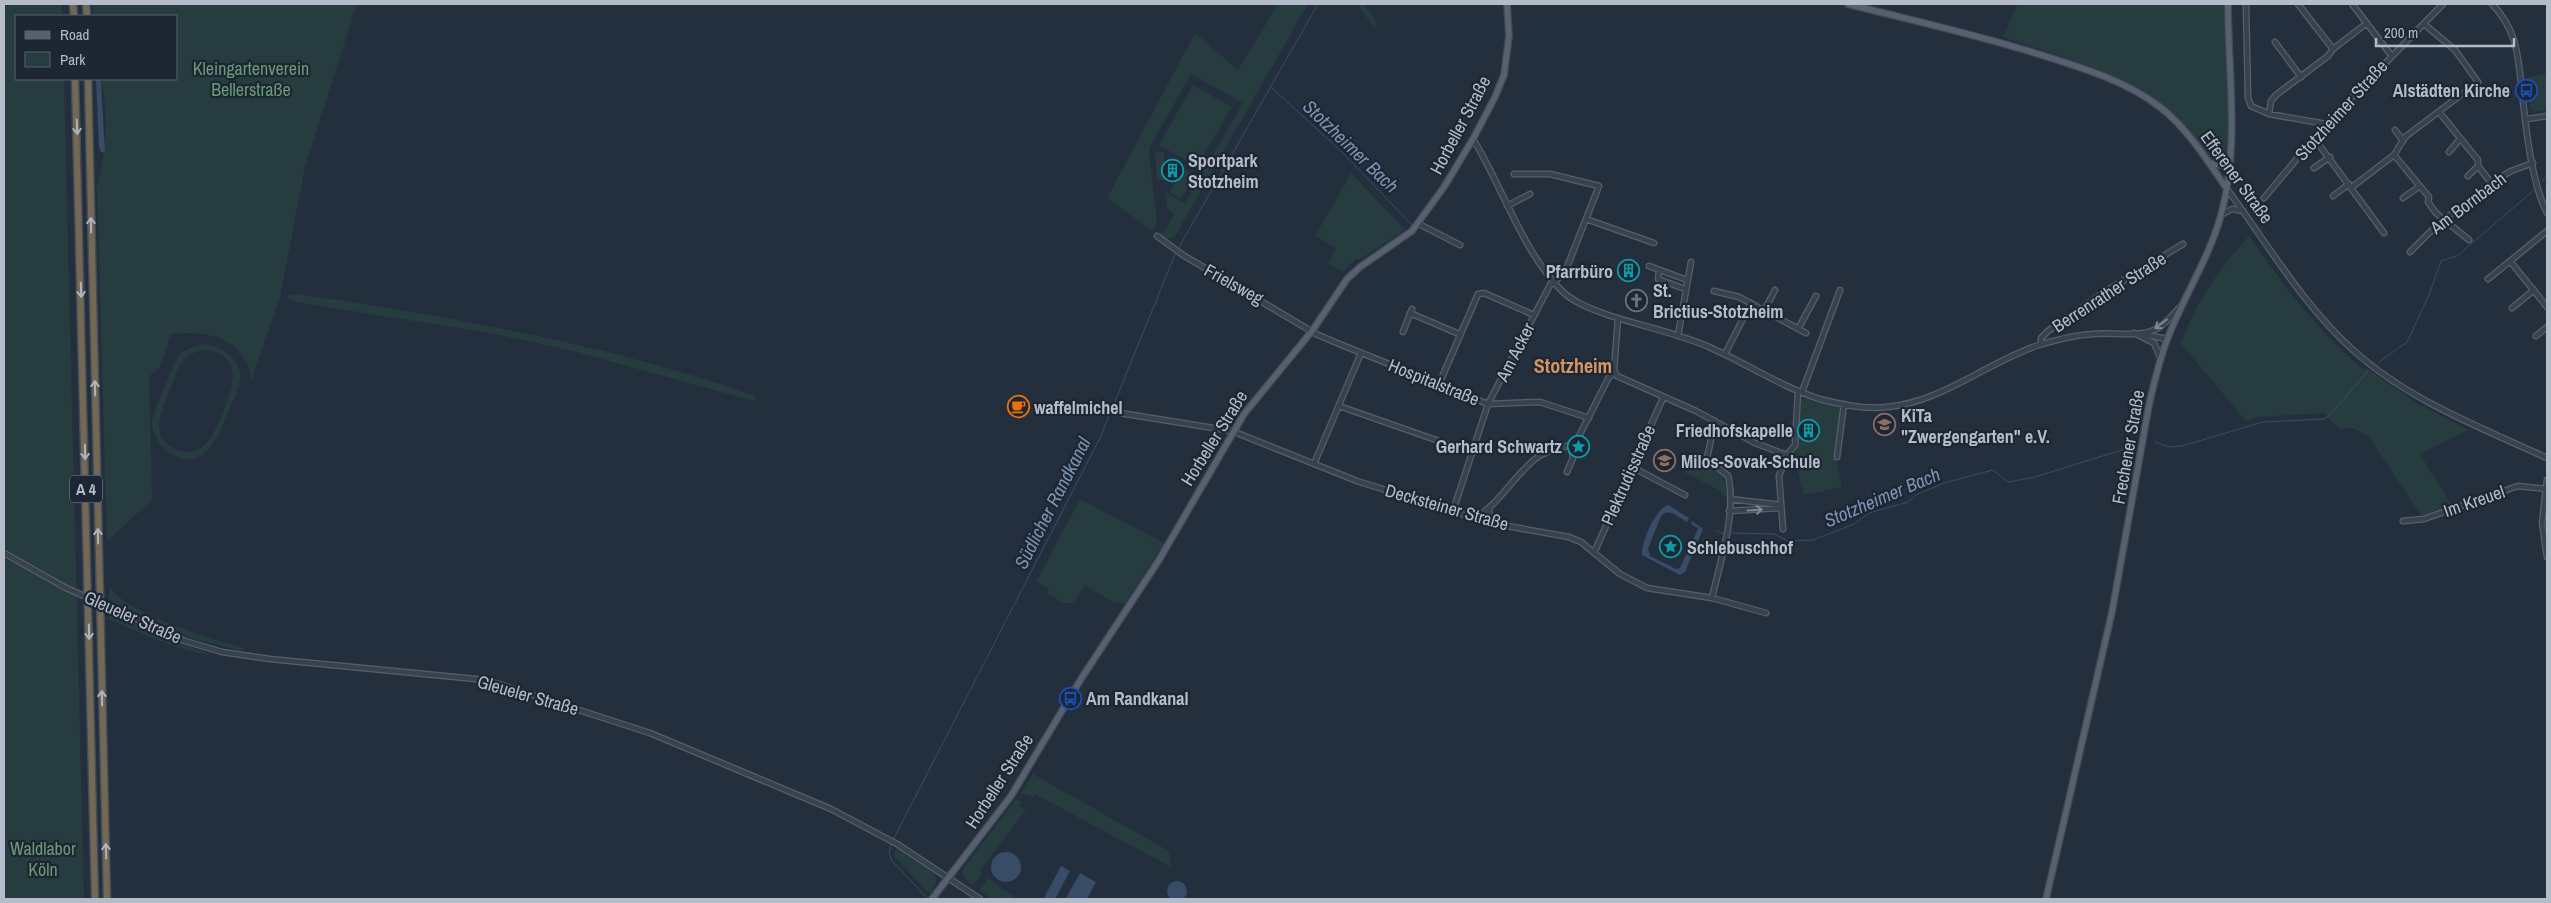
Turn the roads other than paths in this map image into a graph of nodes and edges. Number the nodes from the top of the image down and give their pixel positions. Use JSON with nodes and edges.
{"nodes":[{"id":1,"x":1507,"y":4,"type":"edge"},
{"id":2,"x":1848,"y":4,"type":"edge"},
{"id":3,"x":2228,"y":4,"type":"edge"},
{"id":4,"x":2246,"y":4,"type":"edge"},
{"id":5,"x":2298,"y":4,"type":"edge"},
{"id":6,"x":2352,"y":4,"type":"edge"},
{"id":7,"x":2442,"y":4,"type":"edge"},
{"id":8,"x":2492,"y":4,"type":"edge"},
{"id":9,"x":2367,"y":23,"type":"junction"},
{"id":10,"x":2424,"y":24,"type":"junction"},
{"id":11,"x":2275,"y":42,"type":"dead end"},
{"id":12,"x":2333,"y":49,"type":"junction"},
{"id":13,"x":2391,"y":56,"type":"junction"},
{"id":14,"x":2300,"y":76,"type":"junction"},
{"id":15,"x":75,"y":80,"type":"edge"},
{"id":16,"x":88,"y":80,"type":"edge"},
{"id":17,"x":2439,"y":112,"type":"junction"},
{"id":18,"x":2269,"y":114,"type":"junction"},
{"id":19,"x":2547,"y":116,"type":"edge"},
{"id":20,"x":2527,"y":119,"type":"junction"},
{"id":21,"x":2326,"y":124,"type":"junction"},
{"id":22,"x":2395,"y":130,"type":"dead end"},
{"id":23,"x":2314,"y":138,"type":"junction"},
{"id":24,"x":1473,"y":139,"type":"junction"},
{"id":25,"x":2460,"y":139,"type":"junction"},
{"id":26,"x":2403,"y":140,"type":"junction"},
{"id":27,"x":2449,"y":152,"type":"dead end"},
{"id":28,"x":2394,"y":155,"type":"junction"},
{"id":29,"x":2230,"y":156,"type":"junction"},
{"id":30,"x":2330,"y":157,"type":"junction"},
{"id":31,"x":2209,"y":162,"type":"junction"},
{"id":32,"x":2533,"y":163,"type":"junction"},
{"id":33,"x":2478,"y":166,"type":"junction"},
{"id":34,"x":2314,"y":168,"type":"dead end"},
{"id":35,"x":1514,"y":174,"type":"dead end"},
{"id":36,"x":2468,"y":176,"type":"dead end"},
{"id":37,"x":2492,"y":184,"type":"junction"},
{"id":38,"x":2350,"y":186,"type":"junction"},
{"id":39,"x":2420,"y":186,"type":"junction"},
{"id":40,"x":2227,"y":189,"type":"junction"},
{"id":41,"x":1530,"y":194,"type":"dead end"},
{"id":42,"x":2333,"y":196,"type":"dead end"},
{"id":43,"x":2264,"y":198,"type":"dead end"},
{"id":44,"x":2403,"y":198,"type":"dead end"},
{"id":45,"x":1507,"y":206,"type":"junction"},
{"id":46,"x":2243,"y":211,"type":"junction"},
{"id":47,"x":2547,"y":213,"type":"edge"},
{"id":48,"x":2221,"y":216,"type":"junction"},
{"id":49,"x":1586,"y":219,"type":"junction"},
{"id":50,"x":2444,"y":220,"type":"junction"},
{"id":51,"x":1419,"y":224,"type":"junction"},
{"id":52,"x":2547,"y":232,"type":"edge"},
{"id":53,"x":2384,"y":233,"type":"dead end"},
{"id":54,"x":1157,"y":236,"type":"dead end"},
{"id":55,"x":2469,"y":240,"type":"dead end"},
{"id":56,"x":1654,"y":243,"type":"dead end"},
{"id":57,"x":2183,"y":244,"type":"dead end"},
{"id":58,"x":1460,"y":245,"type":"dead end"},
{"id":59,"x":2410,"y":252,"type":"dead end"},
{"id":60,"x":1691,"y":262,"type":"dead end"},
{"id":61,"x":2510,"y":262,"type":"junction"},
{"id":62,"x":1649,"y":266,"type":"dead end"},
{"id":63,"x":1659,"y":270,"type":"junction"},
{"id":64,"x":2488,"y":279,"type":"dead end"},
{"id":65,"x":1687,"y":280,"type":"junction"},
{"id":66,"x":1554,"y":282,"type":"junction"},
{"id":67,"x":1685,"y":290,"type":"junction"},
{"id":68,"x":1775,"y":290,"type":"dead end"},
{"id":69,"x":1840,"y":290,"type":"dead end"},
{"id":70,"x":2534,"y":290,"type":"junction"},
{"id":71,"x":1714,"y":291,"type":"dead end"},
{"id":72,"x":1816,"y":296,"type":"dead end"},
{"id":73,"x":1751,"y":303,"type":"junction"},
{"id":74,"x":2183,"y":303,"type":"junction"},
{"id":75,"x":2547,"y":307,"type":"edge"},
{"id":76,"x":2512,"y":308,"type":"dead end"},
{"id":77,"x":1764,"y":311,"type":"junction"},
{"id":78,"x":1534,"y":315,"type":"junction"},
{"id":79,"x":1618,"y":318,"type":"junction"},
{"id":80,"x":2547,"y":327,"type":"edge"},
{"id":81,"x":1798,"y":329,"type":"junction"},
{"id":82,"x":1312,"y":331,"type":"junction"},
{"id":83,"x":1403,"y":332,"type":"dead end"},
{"id":84,"x":1806,"y":333,"type":"dead end"},
{"id":85,"x":2133,"y":333,"type":"junction"},
{"id":86,"x":1460,"y":334,"type":"junction"},
{"id":87,"x":1678,"y":336,"type":"junction"},
{"id":88,"x":2536,"y":336,"type":"dead end"},
{"id":89,"x":2167,"y":339,"type":"junction"},
{"id":90,"x":2042,"y":344,"type":"junction"},
{"id":91,"x":1361,"y":353,"type":"junction"},
{"id":92,"x":1724,"y":354,"type":"junction"},
{"id":93,"x":2161,"y":359,"type":"junction"},
{"id":94,"x":1615,"y":373,"type":"junction"},
{"id":95,"x":1439,"y":384,"type":"junction"},
{"id":96,"x":1800,"y":392,"type":"junction"},
{"id":97,"x":1663,"y":398,"type":"junction"},
{"id":98,"x":1488,"y":404,"type":"junction"},
{"id":99,"x":1844,"y":404,"type":"junction"},
{"id":100,"x":1339,"y":406,"type":"junction"},
{"id":101,"x":1120,"y":413,"type":"dead end"},
{"id":102,"x":1589,"y":418,"type":"junction"},
{"id":103,"x":1715,"y":421,"type":"junction"},
{"id":104,"x":1232,"y":431,"type":"junction"},
{"id":105,"x":1571,"y":446,"type":"junction"},
{"id":106,"x":1473,"y":452,"type":"junction"},
{"id":107,"x":1787,"y":455,"type":"junction"},
{"id":108,"x":1837,"y":457,"type":"dead end"},
{"id":109,"x":2547,"y":458,"type":"edge"},
{"id":110,"x":1314,"y":464,"type":"junction"},
{"id":111,"x":1632,"y":467,"type":"junction"},
{"id":112,"x":1567,"y":472,"type":"dead end"},
{"id":113,"x":2547,"y":480,"type":"edge"},
{"id":114,"x":2546,"y":489,"type":"junction"},
{"id":115,"x":1685,"y":495,"type":"dead end"},
{"id":116,"x":1730,"y":499,"type":"junction"},
{"id":117,"x":1781,"y":506,"type":"junction"},
{"id":118,"x":1489,"y":508,"type":"junction"},
{"id":119,"x":1453,"y":511,"type":"junction"},
{"id":120,"x":1729,"y":511,"type":"junction"},
{"id":121,"x":1475,"y":518,"type":"junction"},
{"id":122,"x":2403,"y":521,"type":"dead end"},
{"id":123,"x":1490,"y":523,"type":"junction"},
{"id":124,"x":1783,"y":529,"type":"dead end"},
{"id":125,"x":4,"y":553,"type":"edge"},
{"id":126,"x":1594,"y":553,"type":"junction"},
{"id":127,"x":2547,"y":556,"type":"edge"},
{"id":128,"x":1712,"y":598,"type":"junction"},
{"id":129,"x":1766,"y":613,"type":"dead end"},
{"id":130,"x":948,"y":876,"type":"junction"},
{"id":131,"x":933,"y":898,"type":"edge"},
{"id":132,"x":95,"y":899,"type":"edge"},
{"id":133,"x":108,"y":899,"type":"edge"},
{"id":134,"x":980,"y":899,"type":"edge"},
{"id":135,"x":2046,"y":899,"type":"edge"}],
"edges":[{"from":1,"to":24,"type":"main road","name":"Horbeller Straße"},
{"from":2,"to":31,"type":"main road","name":"Efferener Straße"},
{"from":3,"to":29,"type":"main road","name":"Frechener Straße"},
{"from":4,"to":18,"type":"street"},
{"from":5,"to":12,"type":"street"},
{"from":6,"to":9,"type":"street"},
{"from":7,"to":10,"type":"street","name":"Stotzheimer Straße"},
{"from":8,"to":20,"type":"street"},
{"from":9,"to":12,"type":"street"},
{"from":9,"to":13,"type":"street"},
{"from":10,"to":13,"type":"street","name":"Stotzheimer Straße"},
{"from":10,"to":17,"type":"street"},
{"from":11,"to":14,"type":"street"},
{"from":12,"to":14,"type":"street"},
{"from":13,"to":21,"type":"street","name":"Stotzheimer Straße"},
{"from":14,"to":18,"type":"street"},
{"from":15,"to":132,"type":"highway","number":"A 4","one_way":true},
{"from":133,"to":16,"type":"highway","number":"A 4","one_way":true},
{"from":17,"to":25,"type":"street"},
{"from":17,"to":26,"type":"street"},
{"from":18,"to":21,"type":"street"},
{"from":19,"to":20,"type":"street"},
{"from":20,"to":32,"type":"street"},
{"from":21,"to":23,"type":"street","name":"Stotzheimer Straße"},
{"from":22,"to":26,"type":"street"},
{"from":23,"to":30,"type":"street"},
{"from":23,"to":43,"type":"street","name":"Stotzheimer Straße"},
{"from":24,"to":45,"type":"street","name":"Berrenrather Straße"},
{"from":24,"to":51,"type":"main road","name":"Horbeller Straße"},
{"from":25,"to":27,"type":"street"},
{"from":25,"to":33,"type":"street"},
{"from":26,"to":28,"type":"street"},
{"from":28,"to":38,"type":"street"},
{"from":28,"to":39,"type":"street"},
{"from":29,"to":31,"type":"main road"},
{"from":29,"to":40,"type":"main road","name":"Frechener Straße"},
{"from":30,"to":34,"type":"street"},
{"from":30,"to":38,"type":"street"},
{"from":31,"to":40,"type":"main road","name":"Efferener Straße"},
{"from":32,"to":37,"type":"street","name":"Am Bornbach"},
{"from":32,"to":47,"type":"street"},
{"from":33,"to":36,"type":"street"},
{"from":33,"to":37,"type":"street"},
{"from":35,"to":49,"type":"street","name":"Am Acker"},
{"from":37,"to":50,"type":"street","name":"Am Bornbach"},
{"from":38,"to":42,"type":"street"},
{"from":38,"to":53,"type":"street"},
{"from":39,"to":44,"type":"street"},
{"from":39,"to":50,"type":"street"},
{"from":40,"to":46,"type":"street","name":"Efferener Straße"},
{"from":40,"to":48,"type":"main road","name":"Frechener Straße"},
{"from":41,"to":45,"type":"street"},
{"from":45,"to":66,"type":"street","name":"Berrenrather Straße"},
{"from":46,"to":48,"type":"street"},
{"from":46,"to":109,"type":"street","name":"Efferener Straße"},
{"from":48,"to":74,"type":"main road","name":"Frechener Straße"},
{"from":49,"to":56,"type":"street"},
{"from":49,"to":66,"type":"street","name":"Am Acker"},
{"from":50,"to":55,"type":"street"},
{"from":50,"to":59,"type":"street","name":"Am Bornbach"},
{"from":51,"to":58,"type":"street"},
{"from":51,"to":82,"type":"main road","name":"Horbeller Straße"},
{"from":52,"to":61,"type":"street"},
{"from":54,"to":82,"type":"street","name":"Frielsweg"},
{"from":57,"to":90,"type":"street","name":"Berrenrather Straße"},
{"from":60,"to":65,"type":"street"},
{"from":61,"to":64,"type":"street"},
{"from":61,"to":70,"type":"street"},
{"from":62,"to":63,"type":"street"},
{"from":63,"to":65,"type":"street"},
{"from":63,"to":67,"type":"street"},
{"from":65,"to":67,"type":"street"},
{"from":66,"to":78,"type":"street","name":"Am Acker"},
{"from":66,"to":79,"type":"street","name":"Berrenrather Straße"},
{"from":67,"to":87,"type":"street"},
{"from":68,"to":77,"type":"street"},
{"from":69,"to":96,"type":"street"},
{"from":70,"to":75,"type":"street"},
{"from":70,"to":76,"type":"street"},
{"from":71,"to":73,"type":"street"},
{"from":72,"to":81,"type":"street"},
{"from":73,"to":77,"type":"street"},
{"from":73,"to":92,"type":"street"},
{"from":74,"to":85,"type":"street","name":"Berrenrather Straße","one_way":true},
{"from":74,"to":89,"type":"main road","name":"Frechener Straße"},
{"from":77,"to":81,"type":"street"},
{"from":78,"to":86,"type":"street"},
{"from":78,"to":98,"type":"street","name":"Am Acker"},
{"from":79,"to":87,"type":"street","name":"Berrenrather Straße"},
{"from":79,"to":94,"type":"street"},
{"from":80,"to":88,"type":"street"},
{"from":81,"to":84,"type":"street"},
{"from":82,"to":91,"type":"street","name":"Hospitalstraße"},
{"from":82,"to":104,"type":"main road","name":"Horbeller Straße"},
{"from":83,"to":86,"type":"street"},
{"from":85,"to":89,"type":"street","name":"Berrenrather Straße"},
{"from":85,"to":90,"type":"street","name":"Berrenrather Straße"},
{"from":85,"to":93,"type":"street","name":"Berrenrather Straße"},
{"from":86,"to":95,"type":"street"},
{"from":87,"to":92,"type":"street","name":"Berrenrather Straße"},
{"from":89,"to":93,"type":"main road","name":"Frechener Straße"},
{"from":90,"to":99,"type":"street","name":"Berrenrather Straße"},
{"from":91,"to":95,"type":"street","name":"Hospitalstraße"},
{"from":91,"to":100,"type":"street"},
{"from":92,"to":96,"type":"street","name":"Berrenrather Straße"},
{"from":93,"to":135,"type":"main road","name":"Frechener Straße"},
{"from":94,"to":97,"type":"street"},
{"from":94,"to":102,"type":"street"},
{"from":95,"to":98,"type":"street","name":"Hospitalstraße"},
{"from":96,"to":99,"type":"street","name":"Berrenrather Straße"},
{"from":96,"to":107,"type":"street"},
{"from":97,"to":103,"type":"street"},
{"from":97,"to":111,"type":"street","name":"Plektrudisstraße"},
{"from":98,"to":102,"type":"street","name":"Hospitalstraße"},
{"from":98,"to":106,"type":"street","name":"Am Acker"},
{"from":99,"to":108,"type":"street"},
{"from":100,"to":106,"type":"street"},
{"from":100,"to":110,"type":"street"},
{"from":101,"to":104,"type":"street","name":"Decksteiner Straße"},
{"from":102,"to":105,"type":"street"},
{"from":103,"to":107,"type":"street"},
{"from":103,"to":116,"type":"street"},
{"from":104,"to":110,"type":"street","name":"Decksteiner Straße"},
{"from":104,"to":130,"type":"main road","name":"Horbeller Straße"},
{"from":105,"to":112,"type":"street"},
{"from":105,"to":118,"type":"street"},
{"from":106,"to":119,"type":"street","name":"Am Acker"},
{"from":107,"to":117,"type":"street"},
{"from":110,"to":119,"type":"street","name":"Decksteiner Straße"},
{"from":111,"to":115,"type":"street"},
{"from":111,"to":126,"type":"street","name":"Plektrudisstraße"},
{"from":113,"to":114,"type":"street"},
{"from":114,"to":122,"type":"street","name":"Im Kreuel"},
{"from":114,"to":127,"type":"street"},
{"from":116,"to":117,"type":"street"},
{"from":116,"to":120,"type":"street"},
{"from":120,"to":117,"type":"street","one_way":true},
{"from":117,"to":124,"type":"street"},
{"from":118,"to":121,"type":"street"},
{"from":118,"to":123,"type":"street"},
{"from":119,"to":121,"type":"street","name":"Decksteiner Straße"},
{"from":120,"to":128,"type":"street"},
{"from":121,"to":123,"type":"street","name":"Decksteiner Straße"},
{"from":123,"to":126,"type":"street","name":"Decksteiner Straße"},
{"from":125,"to":130,"type":"street","name":"Gleueler Straße","bridge":true},
{"from":126,"to":128,"type":"street","name":"Decksteiner Straße"},
{"from":128,"to":129,"type":"street","name":"Decksteiner Straße"},
{"from":130,"to":131,"type":"main road","name":"Horbeller Straße"},
{"from":130,"to":134,"type":"street","name":"Gleueler Straße"}]}
